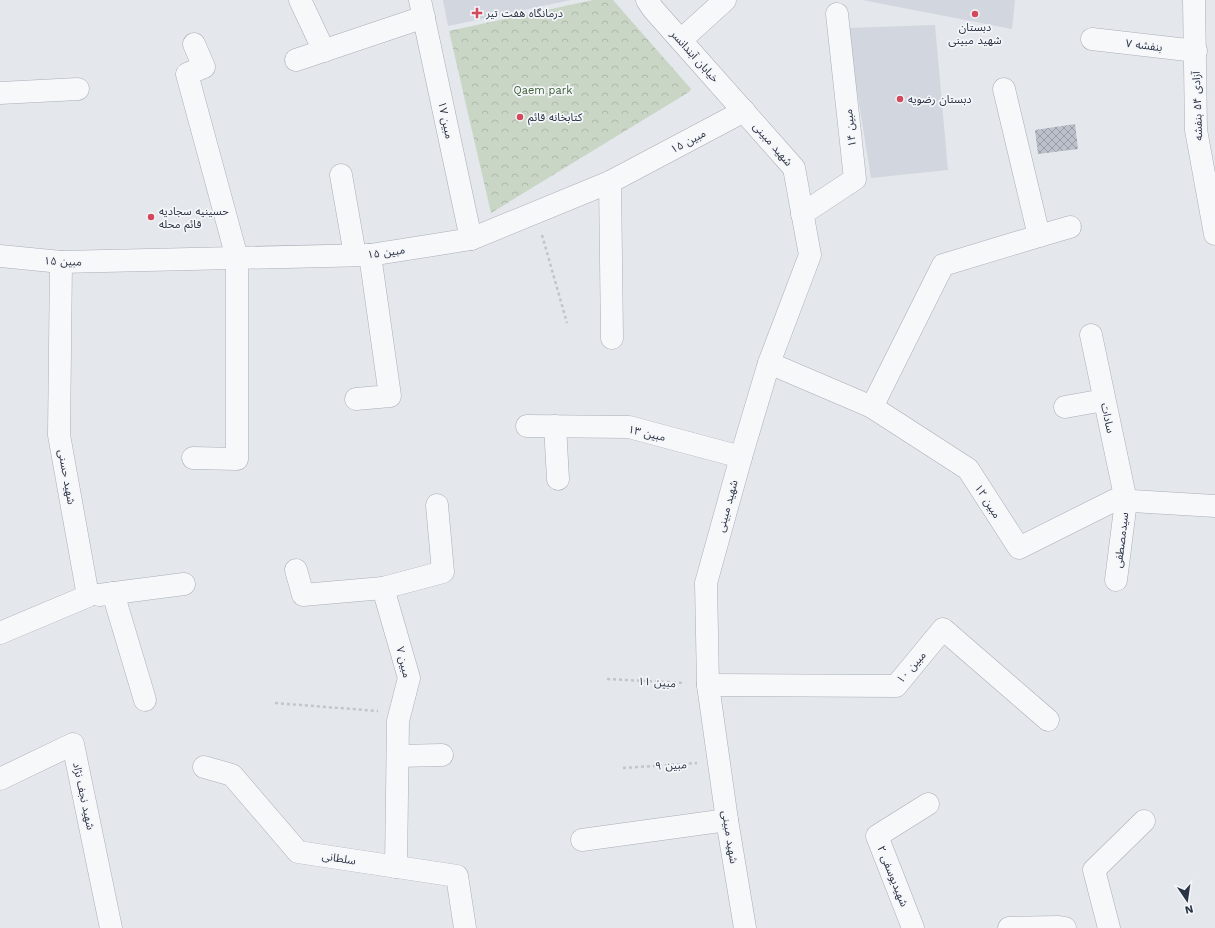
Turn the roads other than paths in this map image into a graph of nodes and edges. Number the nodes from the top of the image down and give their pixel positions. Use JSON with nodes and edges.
{"nodes":[{"id":1,"x":300,"y":0,"type":"edge"},
{"id":2,"x":646,"y":0,"type":"edge"},
{"id":3,"x":725,"y":0,"type":"edge"},
{"id":4,"x":1194,"y":0,"type":"edge"},
{"id":5,"x":422,"y":9,"type":"edge"},
{"id":6,"x":838,"y":14,"type":"dead end"},
{"id":7,"x":1092,"y":39,"type":"dead end"},
{"id":8,"x":680,"y":40,"type":"junction"},
{"id":9,"x":194,"y":44,"type":"dead end"},
{"id":10,"x":324,"y":51,"type":"junction"},
{"id":11,"x":1196,"y":51,"type":"junction"},
{"id":12,"x":296,"y":60,"type":"dead end"},
{"id":13,"x":78,"y":89,"type":"dead end"},
{"id":14,"x":1004,"y":89,"type":"dead end"},
{"id":15,"x":0,"y":93,"type":"edge"},
{"id":16,"x":744,"y":111,"type":"junction"},
{"id":17,"x":1207,"y":140,"type":"edge"},
{"id":18,"x":341,"y":175,"type":"dead end"},
{"id":19,"x":610,"y":182,"type":"junction"},
{"id":20,"x":802,"y":214,"type":"junction"},
{"id":21,"x":1070,"y":227,"type":"dead end"},
{"id":22,"x":1215,"y":234,"type":"edge"},
{"id":23,"x":1039,"y":236,"type":"junction"},
{"id":24,"x":471,"y":239,"type":"junction"},
{"id":25,"x":362,"y":255,"type":"junction"},
{"id":26,"x":0,"y":256,"type":"edge"},
{"id":27,"x":237,"y":258,"type":"junction"},
{"id":28,"x":61,"y":262,"type":"junction"},
{"id":29,"x":1091,"y":335,"type":"dead end"},
{"id":30,"x":612,"y":338,"type":"dead end"},
{"id":31,"x":769,"y":363,"type":"junction"},
{"id":32,"x":356,"y":399,"type":"dead end"},
{"id":33,"x":1104,"y":400,"type":"junction"},
{"id":34,"x":872,"y":407,"type":"junction"},
{"id":35,"x":1065,"y":407,"type":"dead end"},
{"id":36,"x":527,"y":426,"type":"dead end"},
{"id":37,"x":555,"y":426,"type":"junction"},
{"id":38,"x":741,"y":457,"type":"junction"},
{"id":39,"x":193,"y":458,"type":"dead end"},
{"id":40,"x":558,"y":479,"type":"dead end"},
{"id":41,"x":1126,"y":501,"type":"junction"},
{"id":42,"x":437,"y":505,"type":"dead end"},
{"id":43,"x":1215,"y":506,"type":"edge"},
{"id":44,"x":296,"y":570,"type":"dead end"},
{"id":45,"x":1116,"y":580,"type":"dead end"},
{"id":46,"x":184,"y":584,"type":"dead end"},
{"id":47,"x":383,"y":588,"type":"junction"},
{"id":48,"x":113,"y":593,"type":"junction"},
{"id":49,"x":88,"y":596,"type":"junction"},
{"id":50,"x":0,"y":633,"type":"edge"},
{"id":51,"x":708,"y":685,"type":"junction"},
{"id":52,"x":145,"y":700,"type":"dead end"},
{"id":53,"x":1048,"y":720,"type":"dead end"},
{"id":54,"x":442,"y":755,"type":"dead end"},
{"id":55,"x":398,"y":756,"type":"junction"},
{"id":56,"x":204,"y":767,"type":"dead end"},
{"id":57,"x":0,"y":779,"type":"edge"},
{"id":58,"x":928,"y":804,"type":"dead end"},
{"id":59,"x":727,"y":820,"type":"junction"},
{"id":60,"x":1144,"y":821,"type":"dead end"},
{"id":61,"x":582,"y":840,"type":"dead end"},
{"id":62,"x":396,"y":867,"type":"junction"},
{"id":63,"x":111,"y":928,"type":"edge"},
{"id":64,"x":466,"y":928,"type":"edge"},
{"id":65,"x":745,"y":928,"type":"edge"},
{"id":66,"x":913,"y":928,"type":"edge"},
{"id":67,"x":1008,"y":928,"type":"edge"},
{"id":68,"x":1065,"y":928,"type":"edge"},
{"id":69,"x":1110,"y":928,"type":"edge"}],
"edges":[{"from":1,"to":10,"type":"street"},
{"from":2,"to":8,"type":"street","name":"خیابان آبندانسر"},
{"from":3,"to":8,"type":"street"},
{"from":4,"to":11,"type":"street","name":"آزادی ۵۴ بنفشه"},
{"from":5,"to":10,"type":"street"},
{"from":5,"to":24,"type":"street","name":"مبین ۱۷"},
{"from":6,"to":20,"type":"street","name":"مبین ۱۴"},
{"from":7,"to":11,"type":"street","name":"بنفشه ۷"},
{"from":8,"to":16,"type":"street","name":"خیابان آبندانسر"},
{"from":9,"to":27,"type":"street"},
{"from":10,"to":12,"type":"street"},
{"from":11,"to":17,"type":"street","name":"آزادی ۵۴ بنفشه"},
{"from":13,"to":15,"type":"street"},
{"from":14,"to":23,"type":"street"},
{"from":16,"to":19,"type":"street","name":"مبین ۱۵"},
{"from":16,"to":20,"type":"street","name":"شهید مبینی"},
{"from":17,"to":22,"type":"street","name":"آزادی ۵۴ بنفشه"},
{"from":18,"to":25,"type":"street"},
{"from":19,"to":24,"type":"street","name":"مبین ۱۵"},
{"from":19,"to":30,"type":"street"},
{"from":20,"to":31,"type":"street","name":"شهید مبینی"},
{"from":21,"to":23,"type":"street"},
{"from":23,"to":34,"type":"street"},
{"from":24,"to":25,"type":"street","name":"مبین ۱۵"},
{"from":25,"to":27,"type":"street","name":"مبین ۱۵"},
{"from":25,"to":32,"type":"street"},
{"from":26,"to":28,"type":"street","name":"مبین ۱۵"},
{"from":27,"to":28,"type":"street","name":"مبین ۱۵"},
{"from":27,"to":39,"type":"street"},
{"from":28,"to":49,"type":"street","name":"شهید حسنی"},
{"from":29,"to":33,"type":"street","name":"سادات"},
{"from":31,"to":34,"type":"street","name":"مبین ۱۲"},
{"from":31,"to":38,"type":"street","name":"شهید مبینی"},
{"from":33,"to":35,"type":"street"},
{"from":33,"to":41,"type":"street","name":"سادات"},
{"from":34,"to":41,"type":"street","name":"مبین ۱۲"},
{"from":36,"to":37,"type":"street","name":"مبین ۱۳"},
{"from":37,"to":38,"type":"street","name":"مبین ۱۳"},
{"from":37,"to":40,"type":"street"},
{"from":38,"to":51,"type":"street","name":"شهید مبینی"},
{"from":41,"to":43,"type":"street","name":"مبین ۱۲"},
{"from":41,"to":45,"type":"street","name":"سیدمصطفی"},
{"from":42,"to":47,"type":"street"},
{"from":44,"to":47,"type":"street"},
{"from":46,"to":48,"type":"street"},
{"from":47,"to":55,"type":"street","name":"مبین ۷"},
{"from":48,"to":49,"type":"street"},
{"from":48,"to":52,"type":"street"},
{"from":49,"to":50,"type":"street"},
{"from":51,"to":53,"type":"street","name":"مبین ۱۰"},
{"from":51,"to":59,"type":"street","name":"شهید مبینی"},
{"from":54,"to":55,"type":"street"},
{"from":55,"to":62,"type":"street","name":"مبین ۷"},
{"from":56,"to":62,"type":"street","name":"سلطانی"},
{"from":57,"to":63,"type":"street","name":"شهید نجف نژاد"},
{"from":58,"to":66,"type":"street","name":"شهیدیوسفی ۲"},
{"from":59,"to":61,"type":"street"},
{"from":59,"to":65,"type":"street","name":"شهید مبینی"},
{"from":60,"to":69,"type":"street"},
{"from":62,"to":64,"type":"street","name":"سلطانی"},
{"from":67,"to":68,"type":"street"}]}
